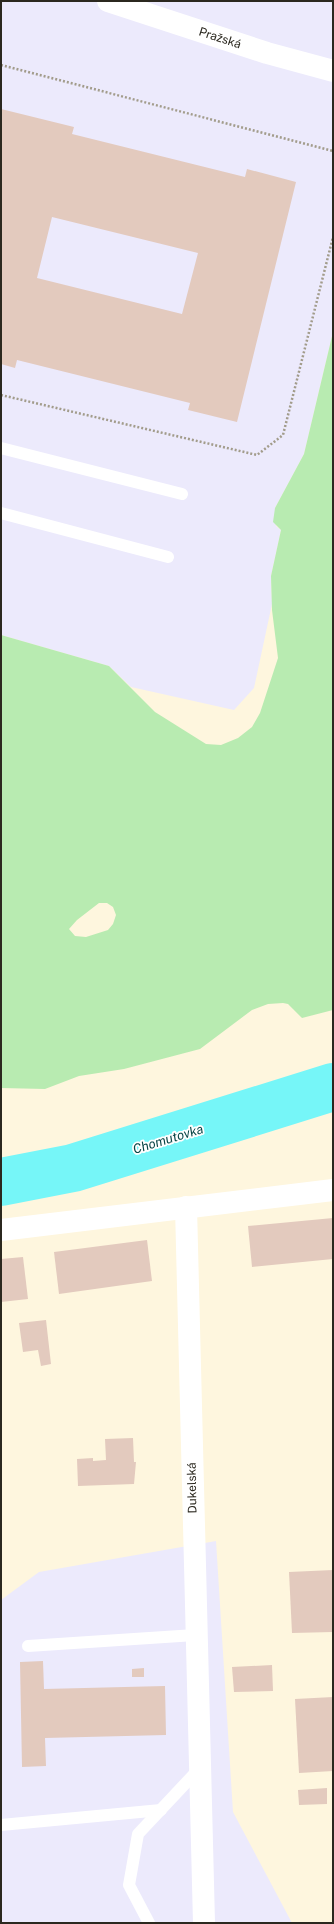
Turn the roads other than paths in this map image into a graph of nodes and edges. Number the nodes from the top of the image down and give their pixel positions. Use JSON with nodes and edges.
{"nodes":[{"id":1,"x":108,"y":1,"type":"edge"},
{"id":2,"x":333,"y":71,"type":"edge"},
{"id":3,"x":1,"y":448,"type":"edge"},
{"id":4,"x":182,"y":494,"type":"dead end"},
{"id":5,"x":1,"y":514,"type":"edge"},
{"id":6,"x":168,"y":557,"type":"dead end"},
{"id":7,"x":333,"y":1190,"type":"edge"},
{"id":8,"x":186,"y":1207,"type":"junction"},
{"id":9,"x":1,"y":1230,"type":"edge"},
{"id":10,"x":196,"y":1635,"type":"junction"},
{"id":11,"x":28,"y":1646,"type":"dead end"},
{"id":12,"x":199,"y":1769,"type":"junction"},
{"id":13,"x":161,"y":1810,"type":"junction"},
{"id":14,"x":1,"y":1825,"type":"edge"},
{"id":15,"x":149,"y":1923,"type":"edge"},
{"id":16,"x":204,"y":1923,"type":"edge"}],
"edges":[{"from":1,"to":2,"type":"street","name":"Pražská"},
{"from":3,"to":4,"type":"lane"},
{"from":5,"to":6,"type":"lane"},
{"from":7,"to":8,"type":"street"},
{"from":8,"to":9,"type":"street"},
{"from":8,"to":10,"type":"street","name":"Dukelská"},
{"from":10,"to":11,"type":"lane"},
{"from":10,"to":12,"type":"street","name":"Dukelská"},
{"from":12,"to":13,"type":"lane"},
{"from":12,"to":16,"type":"street","name":"Dukelská"},
{"from":13,"to":14,"type":"lane"},
{"from":13,"to":15,"type":"lane"}]}
